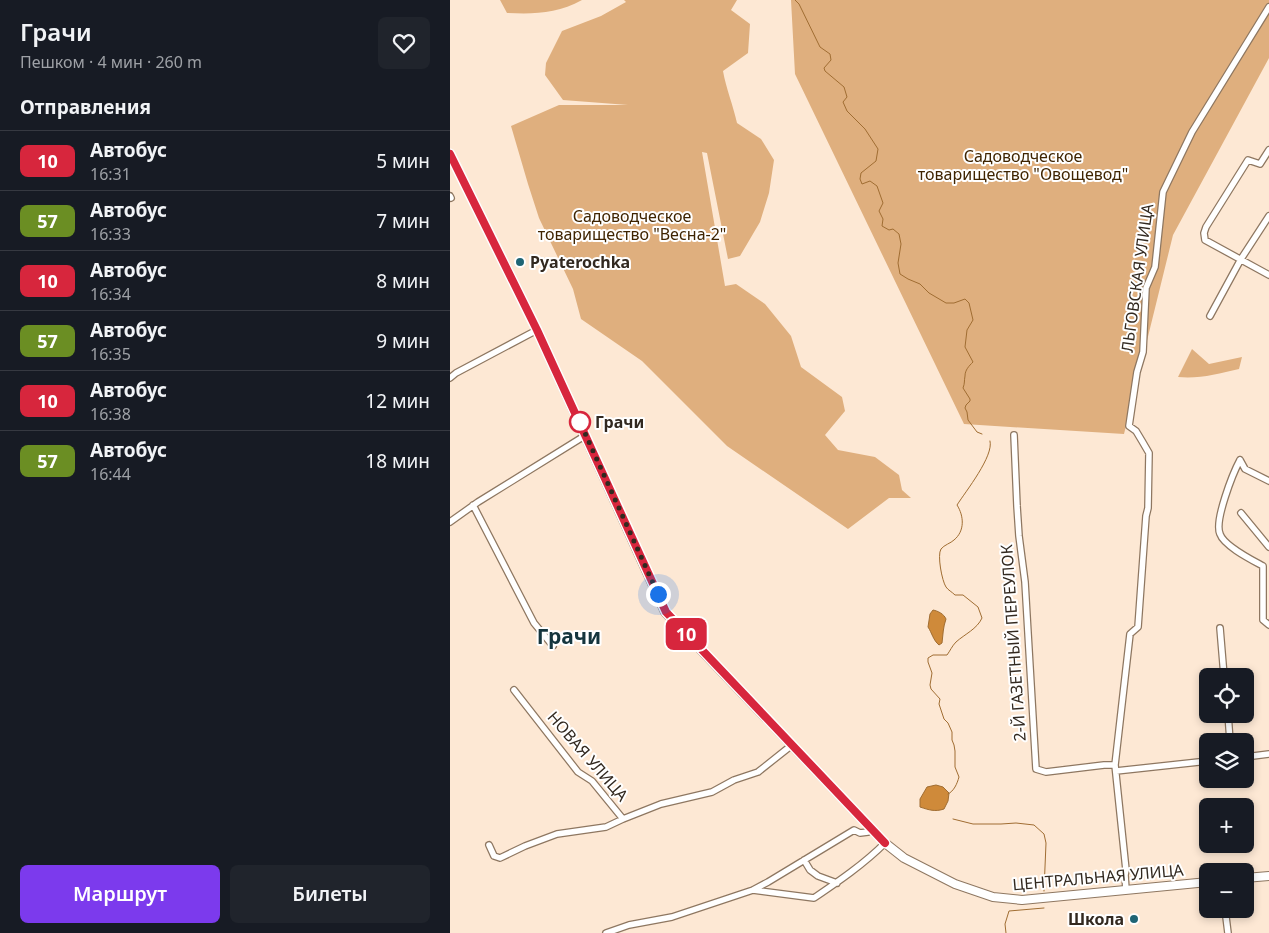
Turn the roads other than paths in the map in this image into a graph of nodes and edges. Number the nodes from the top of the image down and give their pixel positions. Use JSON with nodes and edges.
{"nodes":[{"id":1,"x":1269,"y":7,"type":"edge"},
{"id":2,"x":1269,"y":150,"type":"edge"},
{"id":3,"x":450,"y":154,"type":"edge"},
{"id":4,"x":1269,"y":216,"type":"edge"},
{"id":5,"x":1241,"y":259,"type":"junction"},
{"id":6,"x":1269,"y":275,"type":"edge"},
{"id":7,"x":1210,"y":316,"type":"dead end"},
{"id":8,"x":537,"y":330,"type":"junction"},
{"id":9,"x":450,"y":378,"type":"edge"},
{"id":10,"x":586,"y":435,"type":"junction"},
{"id":11,"x":1014,"y":435,"type":"dead end"},
{"id":12,"x":1269,"y":481,"type":"edge"},
{"id":13,"x":474,"y":506,"type":"junction"},
{"id":14,"x":1241,"y":513,"type":"dead end"},
{"id":15,"x":450,"y":522,"type":"edge"},
{"id":16,"x":1269,"y":547,"type":"edge"},
{"id":17,"x":1269,"y":625,"type":"edge"},
{"id":18,"x":1220,"y":628,"type":"dead end"},
{"id":19,"x":553,"y":646,"type":"dead end"},
{"id":20,"x":1223,"y":668,"type":"edge"},
{"id":21,"x":514,"y":690,"type":"dead end"},
{"id":22,"x":792,"y":745,"type":"junction"},
{"id":23,"x":1269,"y":754,"type":"edge"},
{"id":24,"x":1254,"y":756,"type":"edge"},
{"id":25,"x":1199,"y":762,"type":"edge"},
{"id":26,"x":1115,"y":768,"type":"junction"},
{"id":27,"x":623,"y":819,"type":"junction"},
{"id":28,"x":872,"y":829,"type":"junction"},
{"id":29,"x":885,"y":843,"type":"junction"},
{"id":30,"x":489,"y":845,"type":"dead end"},
{"id":31,"x":804,"y":860,"type":"junction"},
{"id":32,"x":1269,"y":876,"type":"edge"},
{"id":33,"x":1254,"y":877,"type":"edge"},
{"id":34,"x":837,"y":882,"type":"junction"},
{"id":35,"x":1199,"y":883,"type":"edge"},
{"id":36,"x":753,"y":890,"type":"junction"},
{"id":37,"x":1126,"y":890,"type":"junction"},
{"id":38,"x":1226,"y":918,"type":"edge"},
{"id":39,"x":606,"y":933,"type":"edge"},
{"id":40,"x":1228,"y":933,"type":"edge"}],
"edges":[{"from":1,"to":26,"type":"street","name":"ЛЬГОВСКАЯ УЛИЦА"},
{"from":2,"to":5,"type":"street"},
{"from":3,"to":8,"type":"street","name":"ЦЕНТРАЛЬНАЯ УЛИЦА"},
{"from":4,"to":5,"type":"street"},
{"from":5,"to":6,"type":"street"},
{"from":5,"to":7,"type":"street"},
{"from":8,"to":9,"type":"street"},
{"from":8,"to":10,"type":"street","name":"ЦЕНТРАЛЬНАЯ УЛИЦА"},
{"from":10,"to":13,"type":"street"},
{"from":10,"to":22,"type":"street","name":"ЦЕНТРАЛЬНАЯ УЛИЦА"},
{"from":11,"to":26,"type":"street","name":"2-Й ГАЗЕТНЫЙ ПЕРЕУЛОК"},
{"from":12,"to":17,"type":"street"},
{"from":13,"to":15,"type":"street"},
{"from":13,"to":19,"type":"street"},
{"from":14,"to":16,"type":"street"},
{"from":18,"to":20,"type":"street"},
{"from":21,"to":27,"type":"street","name":"НОВАЯ УЛИЦА"},
{"from":22,"to":27,"type":"street"},
{"from":22,"to":28,"type":"street","name":"ЦЕНТРАЛЬНАЯ УЛИЦА"},
{"from":23,"to":24,"type":"street"},
{"from":25,"to":26,"type":"street"},
{"from":26,"to":37,"type":"street"},
{"from":27,"to":30,"type":"street","name":"НОВАЯ УЛИЦА"},
{"from":28,"to":29,"type":"street","name":"ЦЕНТРАЛЬНАЯ УЛИЦА"},
{"from":28,"to":31,"type":"street"},
{"from":29,"to":34,"type":"street"},
{"from":29,"to":37,"type":"street","name":"ЦЕНТРАЛЬНАЯ УЛИЦА"},
{"from":31,"to":34,"type":"street"},
{"from":31,"to":36,"type":"street"},
{"from":32,"to":33,"type":"street"},
{"from":34,"to":36,"type":"street"},
{"from":35,"to":37,"type":"street","name":"ЦЕНТРАЛЬНАЯ УЛИЦА"},
{"from":36,"to":39,"type":"street"},
{"from":38,"to":40,"type":"street"}]}
